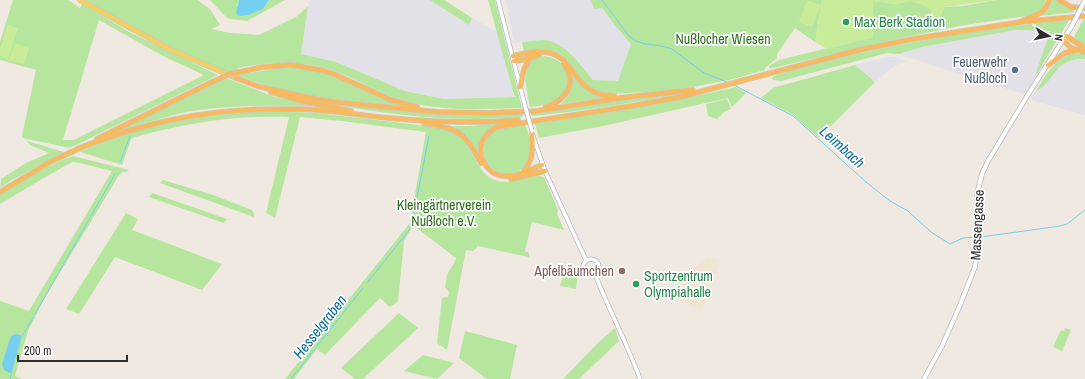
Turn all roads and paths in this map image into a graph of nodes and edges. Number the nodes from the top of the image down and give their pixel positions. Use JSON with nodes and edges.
{"nodes":[{"id":1,"x":80,"y":0,"type":"edge"},
{"id":2,"x":498,"y":0,"type":"edge"},
{"id":3,"x":1049,"y":0,"type":"edge"},
{"id":4,"x":1059,"y":0,"type":"edge"},
{"id":5,"x":1085,"y":0,"type":"edge"},
{"id":6,"x":1085,"y":8,"type":"edge"},
{"id":7,"x":1085,"y":16,"type":"edge"},
{"id":8,"x":1021,"y":22,"type":"junction"},
{"id":9,"x":1065,"y":38,"type":"junction"},
{"id":10,"x":1085,"y":48,"type":"edge"},
{"id":11,"x":1077,"y":50,"type":"junction"},
{"id":12,"x":1085,"y":52,"type":"edge"},
{"id":13,"x":531,"y":57,"type":"junction"},
{"id":14,"x":513,"y":58,"type":"junction"},
{"id":15,"x":1048,"y":65,"type":"junction"},
{"id":16,"x":236,"y":78,"type":"junction"},
{"id":17,"x":520,"y":87,"type":"junction"},
{"id":18,"x":708,"y":88,"type":"junction"},
{"id":19,"x":620,"y":98,"type":"junction"},
{"id":20,"x":537,"y":111,"type":"junction"},
{"id":21,"x":438,"y":112,"type":"junction"},
{"id":22,"x":560,"y":117,"type":"junction"},
{"id":23,"x":388,"y":118,"type":"junction"},
{"id":24,"x":407,"y":120,"type":"junction"},
{"id":25,"x":532,"y":132,"type":"junction"},
{"id":26,"x":77,"y":149,"type":"junction"},
{"id":27,"x":542,"y":165,"type":"junction"},
{"id":28,"x":545,"y":171,"type":"junction"},
{"id":29,"x":523,"y":172,"type":"junction"},
{"id":30,"x":0,"y":192,"type":"edge"},
{"id":31,"x":586,"y":260,"type":"junction"},
{"id":32,"x":594,"y":274,"type":"junction"},
{"id":33,"x":640,"y":379,"type":"edge"},
{"id":34,"x":924,"y":379,"type":"edge"}],
"edges":[{"from":1,"to":16,"type":"main road"},
{"from":2,"to":14,"type":"street"},
{"from":3,"to":8,"type":"highway"},
{"from":4,"to":6,"type":"highway"},
{"from":5,"to":9,"type":"main road","name":"Massengasse","bridge":true},
{"from":7,"to":8,"type":"highway"},
{"from":8,"to":18,"type":"highway"},
{"from":9,"to":10,"type":"highway"},
{"from":9,"to":11,"type":"highway"},
{"from":9,"to":15,"type":"main road","name":"Massengasse"},
{"from":11,"to":12,"type":"highway"},
{"from":11,"to":15,"type":"highway"},
{"from":13,"to":14,"type":"highway"},
{"from":13,"to":17,"type":"highway"},
{"from":13,"to":20,"type":"highway"},
{"from":14,"to":17,"type":"street"},
{"from":14,"to":19,"type":"highway"},
{"from":15,"to":34,"type":"main road","name":"Massengasse"},
{"from":16,"to":21,"type":"highway"},
{"from":16,"to":23,"type":"highway"},
{"from":17,"to":25,"type":"street","bridge":true},
{"from":18,"to":19,"type":"highway"},
{"from":18,"to":22,"type":"highway"},
{"from":19,"to":20,"type":"highway"},
{"from":20,"to":21,"type":"highway"},
{"from":21,"to":26,"type":"highway","bridge":true},
{"from":22,"to":24,"type":"highway"},
{"from":22,"to":29,"type":"highway"},
{"from":23,"to":24,"type":"highway"},
{"from":23,"to":26,"type":"highway"},
{"from":24,"to":28,"type":"highway"},
{"from":25,"to":27,"type":"street"},
{"from":25,"to":29,"type":"highway"},
{"from":26,"to":30,"type":"highway"},
{"from":27,"to":28,"type":"street"},
{"from":27,"to":29,"type":"highway"},
{"from":28,"to":31,"type":"street"},
{"from":31,"to":32,"type":"street"},
{"from":31,"to":32,"type":"street"},
{"from":32,"to":33,"type":"street"}]}
